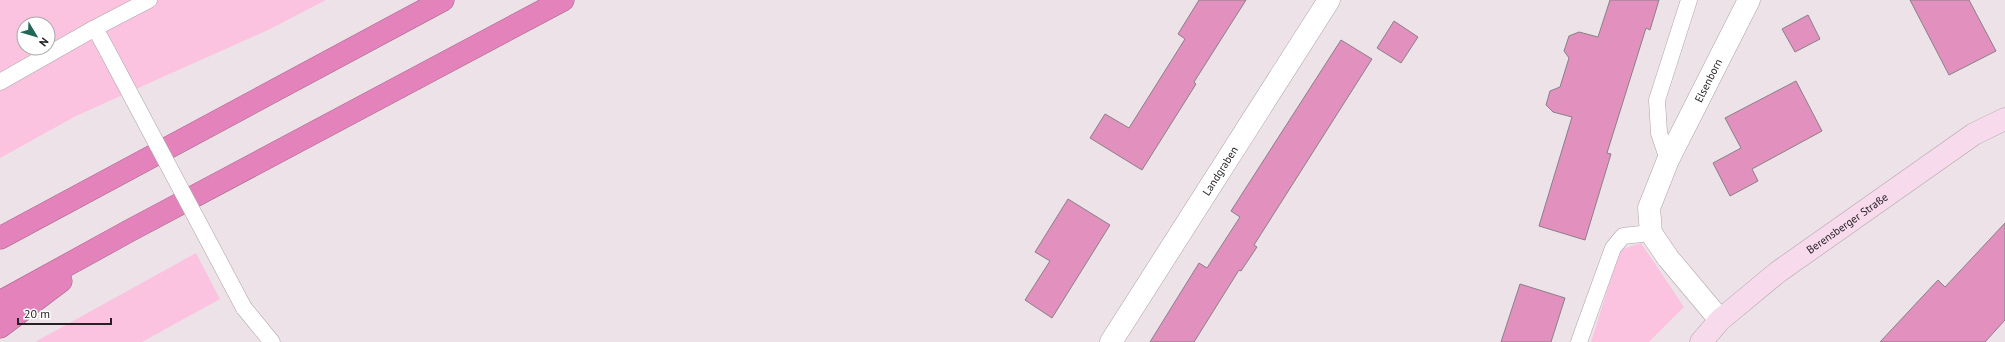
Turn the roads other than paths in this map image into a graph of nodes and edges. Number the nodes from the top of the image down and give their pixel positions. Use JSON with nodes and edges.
{"nodes":[{"id":1,"x":149,"y":0,"type":"edge"},
{"id":2,"x":443,"y":0,"type":"edge"},
{"id":3,"x":563,"y":0,"type":"edge"},
{"id":4,"x":1329,"y":0,"type":"edge"},
{"id":5,"x":1689,"y":0,"type":"edge"},
{"id":6,"x":1749,"y":0,"type":"edge"},
{"id":7,"x":95,"y":28,"type":"junction"},
{"id":8,"x":0,"y":82,"type":"edge"},
{"id":9,"x":2005,"y":119,"type":"edge"},
{"id":10,"x":1668,"y":160,"type":"junction"},
{"id":11,"x":129,"y":231,"type":"junction"},
{"id":12,"x":1651,"y":233,"type":"junction"},
{"id":13,"x":0,"y":238,"type":"edge"},
{"id":14,"x":0,"y":302,"type":"edge"},
{"id":15,"x":1720,"y":320,"type":"junction"},
{"id":16,"x":0,"y":327,"type":"edge"},
{"id":17,"x":272,"y":342,"type":"edge"},
{"id":18,"x":1111,"y":342,"type":"edge"},
{"id":19,"x":1579,"y":342,"type":"edge"},
{"id":20,"x":1701,"y":342,"type":"edge"}],
"edges":[{"from":1,"to":7,"type":"lane"},
{"from":2,"to":13,"type":"highway"},
{"from":3,"to":11,"type":"highway"},
{"from":4,"to":18,"type":"street","name":"Landgraben"},
{"from":5,"to":10,"type":"lane"},
{"from":6,"to":10,"type":"street","name":"Elsenborn"},
{"from":7,"to":8,"type":"lane"},
{"from":7,"to":17,"type":"lane","bridge":true},
{"from":9,"to":15,"type":"street","name":"Berensberger Straße"},
{"from":10,"to":12,"type":"street","name":"Elsenborn"},
{"from":11,"to":14,"type":"highway"},
{"from":11,"to":16,"type":"highway"},
{"from":12,"to":15,"type":"street","name":"Elsenborn"},
{"from":12,"to":19,"type":"lane"},
{"from":15,"to":20,"type":"street","name":"Berensberger Straße"}]}
